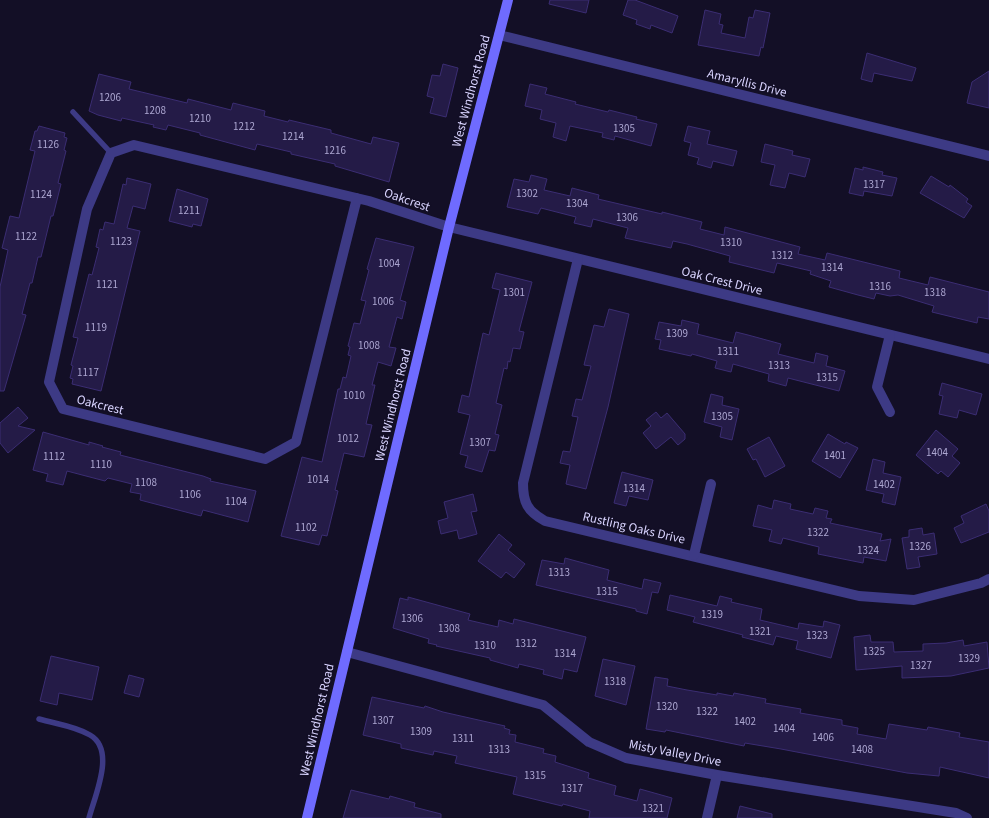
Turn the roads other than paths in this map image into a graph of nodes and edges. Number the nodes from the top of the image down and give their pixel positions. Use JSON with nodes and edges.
{"nodes":[{"id":1,"x":508,"y":0,"type":"edge"},
{"id":2,"x":499,"y":35,"type":"junction"},
{"id":3,"x":73,"y":112,"type":"dead end"},
{"id":4,"x":111,"y":153,"type":"junction"},
{"id":5,"x":989,"y":156,"type":"edge"},
{"id":6,"x":357,"y":198,"type":"junction"},
{"id":7,"x":449,"y":228,"type":"junction"},
{"id":8,"x":578,"y":259,"type":"junction"},
{"id":9,"x":890,"y":335,"type":"junction"},
{"id":10,"x":989,"y":360,"type":"edge"},
{"id":11,"x":890,"y":412,"type":"dead end"},
{"id":12,"x":711,"y":484,"type":"dead end"},
{"id":13,"x":694,"y":556,"type":"junction"},
{"id":14,"x":989,"y":579,"type":"edge"},
{"id":15,"x":347,"y":652,"type":"junction"},
{"id":16,"x":39,"y":719,"type":"dead end"},
{"id":17,"x":717,"y":775,"type":"junction"},
{"id":18,"x":89,"y":818,"type":"edge"},
{"id":19,"x":307,"y":818,"type":"edge"},
{"id":20,"x":707,"y":818,"type":"edge"},
{"id":21,"x":967,"y":818,"type":"edge"}],
"edges":[{"from":1,"to":2,"type":"street","name":"West Windhorst Road"},
{"from":2,"to":5,"type":"street","name":"Amaryllis Drive"},
{"from":2,"to":7,"type":"street","name":"West Windhorst Road"},
{"from":3,"to":4,"type":"lane"},
{"from":4,"to":6,"type":"street","name":"Oakcrest"},
{"from":4,"to":6,"type":"street","name":"Oakcrest"},
{"from":6,"to":7,"type":"street","name":"Oakcrest"},
{"from":7,"to":8,"type":"street","name":"Oak Crest Drive"},
{"from":7,"to":15,"type":"street","name":"West Windhorst Road"},
{"from":8,"to":9,"type":"street","name":"Oak Crest Drive"},
{"from":8,"to":13,"type":"street","name":"Rustling Oaks Drive"},
{"from":9,"to":10,"type":"street","name":"Oak Crest Drive"},
{"from":9,"to":11,"type":"street"},
{"from":12,"to":13,"type":"street"},
{"from":13,"to":14,"type":"street","name":"Rustling Oaks Drive"},
{"from":15,"to":17,"type":"street","name":"Misty Valley Drive"},
{"from":15,"to":19,"type":"street","name":"West Windhorst Road"},
{"from":16,"to":18,"type":"lane"},
{"from":17,"to":20,"type":"street"},
{"from":17,"to":21,"type":"street","name":"Misty Valley Drive"}]}
